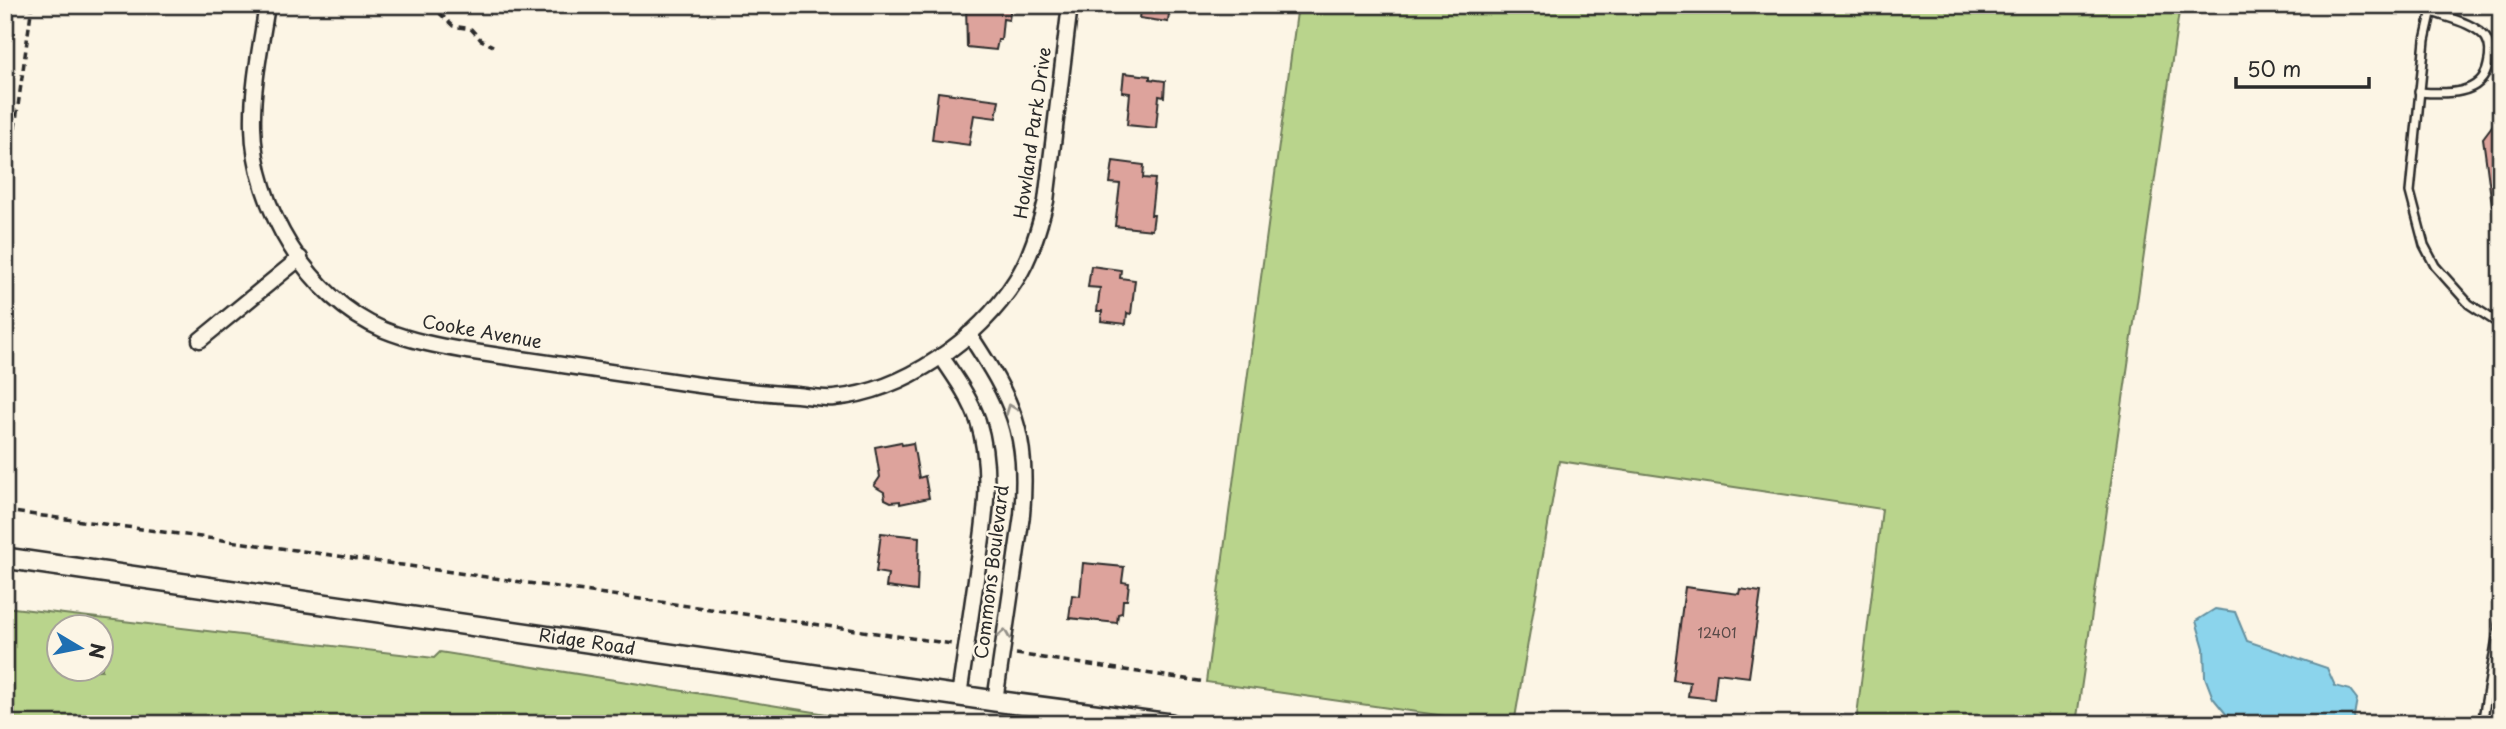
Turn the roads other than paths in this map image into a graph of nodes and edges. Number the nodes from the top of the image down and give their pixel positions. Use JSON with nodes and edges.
{"nodes":[{"id":1,"x":267,"y":5,"type":"edge"},
{"id":2,"x":1070,"y":5,"type":"edge"},
{"id":3,"x":2433,"y":9,"type":"edge"},
{"id":4,"x":2420,"y":92,"type":"junction"},
{"id":5,"x":300,"y":258,"type":"junction"},
{"id":6,"x":2501,"y":325,"type":"edge"},
{"id":7,"x":969,"y":334,"type":"junction"},
{"id":8,"x":200,"y":340,"type":"dead end"},
{"id":9,"x":941,"y":356,"type":"junction"},
{"id":10,"x":5,"y":558,"type":"edge"},
{"id":11,"x":2501,"y":615,"type":"edge"},
{"id":12,"x":959,"y":696,"type":"junction"},
{"id":13,"x":995,"y":701,"type":"junction"},
{"id":14,"x":1170,"y":724,"type":"edge"},
{"id":15,"x":2482,"y":724,"type":"edge"}],
"edges":[{"from":1,"to":5,"type":"street","name":"Cooke Avenue"},
{"from":2,"to":7,"type":"street","name":"Howland Park Drive"},
{"from":3,"to":4,"type":"lane"},
{"from":3,"to":4,"type":"lane"},
{"from":4,"to":6,"type":"lane"},
{"from":5,"to":8,"type":"street"},
{"from":5,"to":9,"type":"street","name":"Cooke Avenue"},
{"from":7,"to":9,"type":"street","name":"Howland Park Drive"},
{"from":13,"to":7,"type":"street","name":"Commons Boulevard","one_way":true},
{"from":9,"to":12,"type":"street","name":"Commons Boulevard"},
{"from":10,"to":12,"type":"street","name":"Ridge Road"},
{"from":11,"to":15,"type":"lane"},
{"from":12,"to":13,"type":"street","name":"Ridge Road"},
{"from":13,"to":14,"type":"street","name":"Ridge Road"}]}
